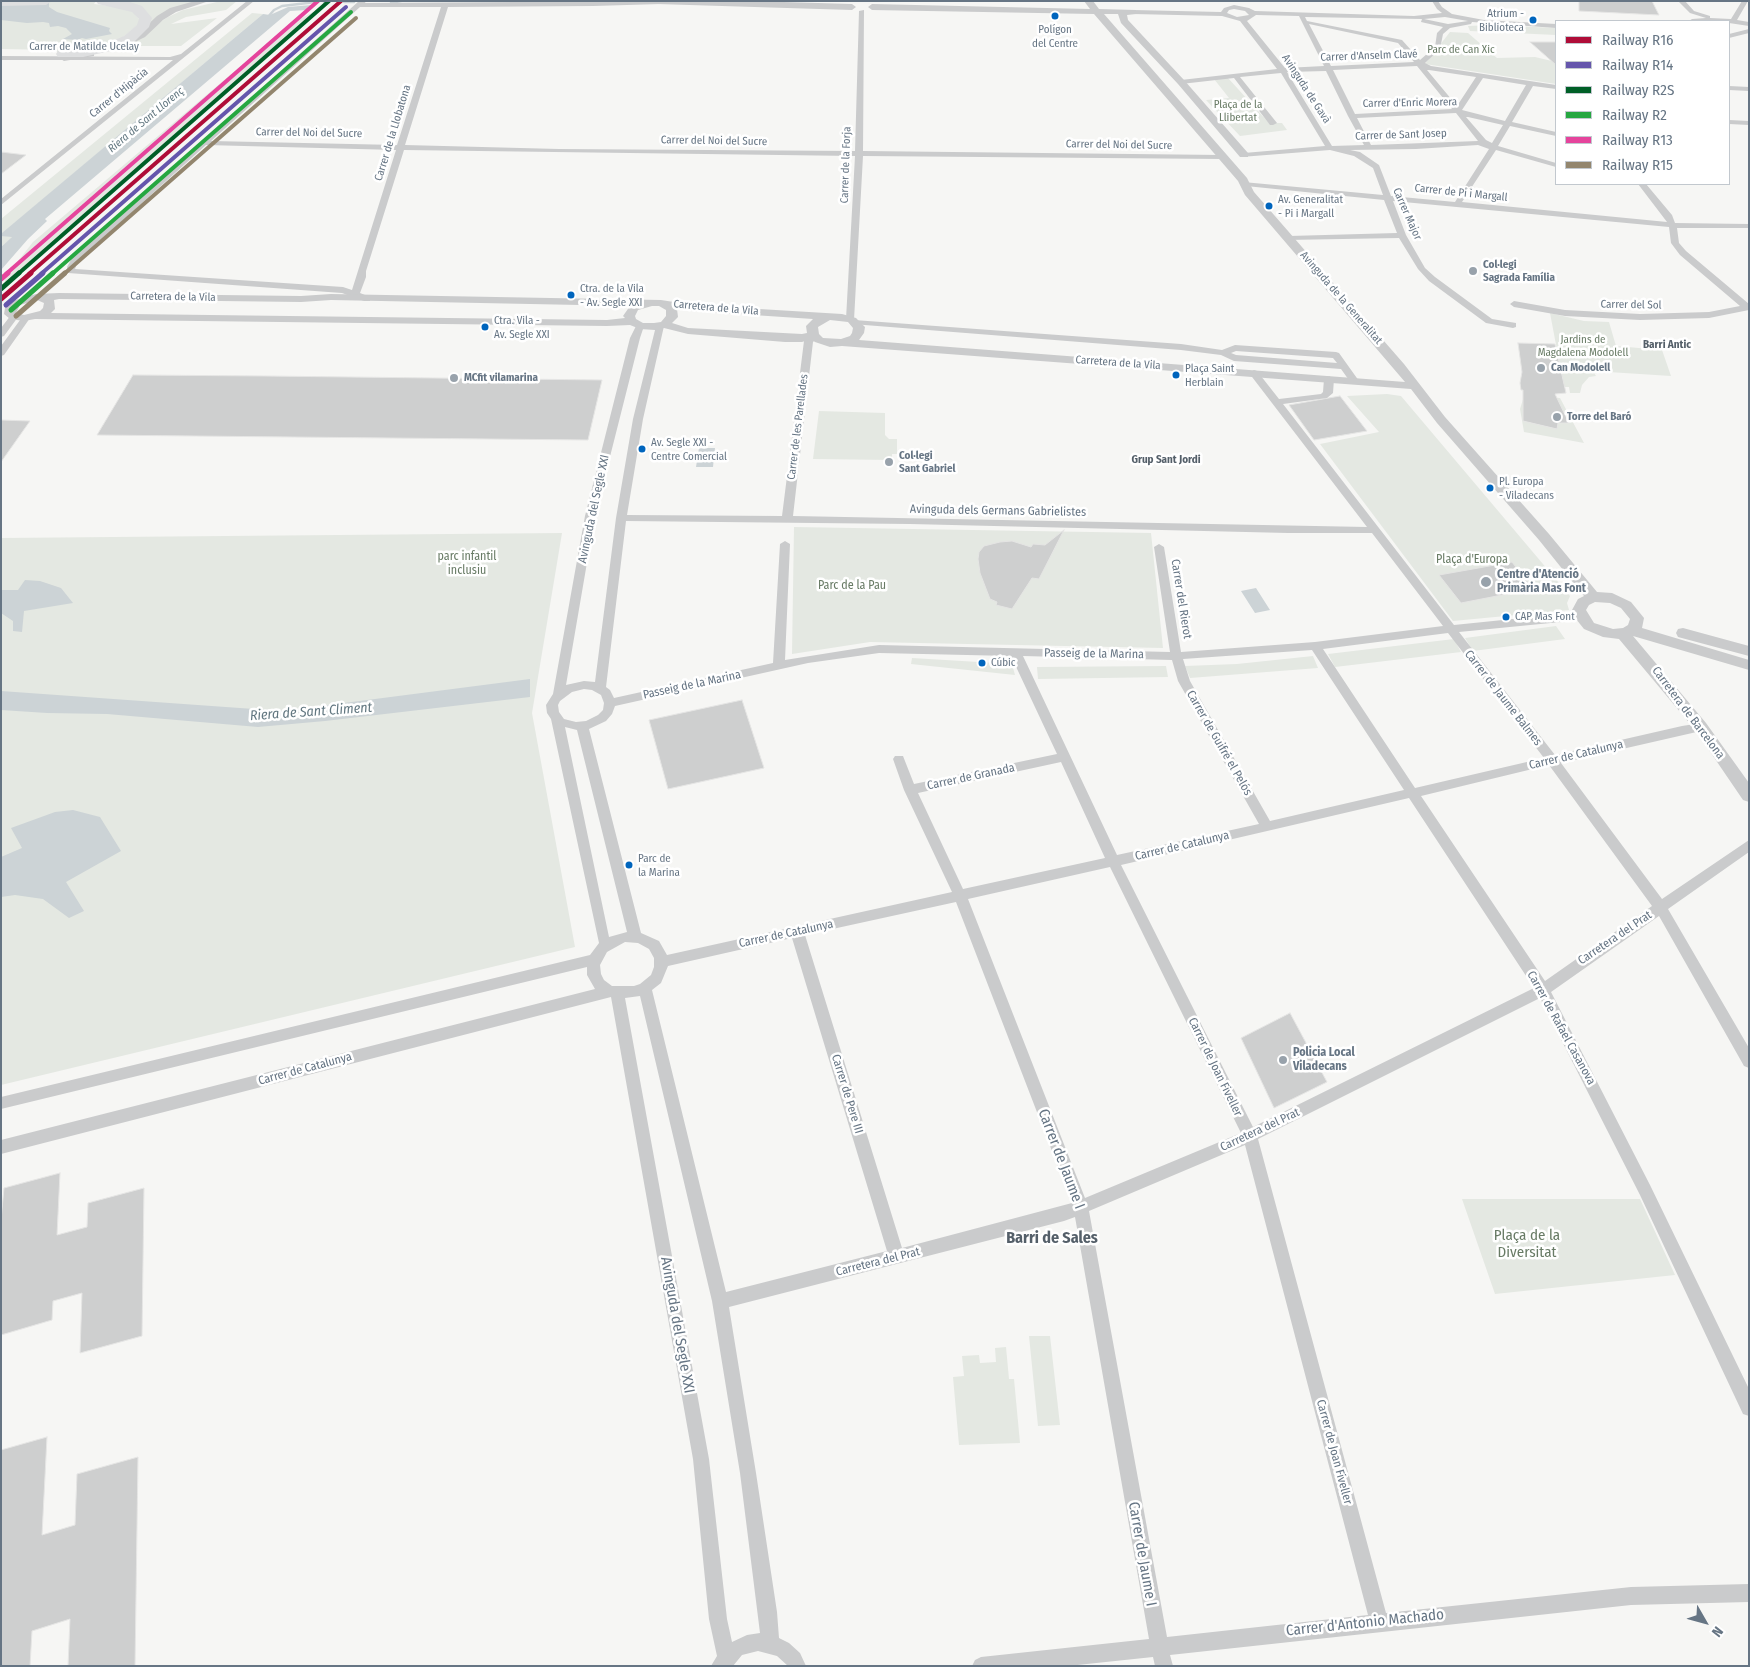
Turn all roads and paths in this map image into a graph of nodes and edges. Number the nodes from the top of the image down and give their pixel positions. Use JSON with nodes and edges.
{"nodes":[{"id":1,"x":46,"y":1,"type":"edge"},
{"id":2,"x":102,"y":1,"type":"edge"},
{"id":3,"x":205,"y":1,"type":"edge"},
{"id":4,"x":250,"y":1,"type":"edge"},
{"id":5,"x":657,"y":1,"type":"edge"},
{"id":6,"x":1088,"y":1,"type":"edge"},
{"id":7,"x":1122,"y":1,"type":"edge"},
{"id":8,"x":1681,"y":1,"type":"edge"},
{"id":9,"x":1745,"y":1,"type":"edge"},
{"id":10,"x":1,"y":2,"type":"edge"},
{"id":11,"x":661,"y":2,"type":"edge"},
{"id":12,"x":360,"y":3,"type":"edge"},
{"id":13,"x":445,"y":3,"type":"edge"},
{"id":14,"x":1232,"y":4,"type":"edge"},
{"id":15,"x":852,"y":7,"type":"junction"},
{"id":16,"x":872,"y":7,"type":"junction"},
{"id":17,"x":1686,"y":7,"type":"junction"},
{"id":18,"x":862,"y":11,"type":"junction"},
{"id":19,"x":1096,"y":11,"type":"junction"},
{"id":20,"x":1122,"y":12,"type":"junction"},
{"id":21,"x":1133,"y":12,"type":"junction"},
{"id":22,"x":1436,"y":13,"type":"edge"},
{"id":23,"x":1223,"y":14,"type":"junction"},
{"id":24,"x":1252,"y":15,"type":"junction"},
{"id":25,"x":1303,"y":19,"type":"junction"},
{"id":26,"x":1242,"y":20,"type":"junction"},
{"id":27,"x":1686,"y":20,"type":"edge"},
{"id":28,"x":1721,"y":20,"type":"edge"},
{"id":29,"x":1457,"y":22,"type":"junction"},
{"id":30,"x":1730,"y":22,"type":"edge"},
{"id":31,"x":1733,"y":22,"type":"junction"},
{"id":32,"x":1749,"y":24,"type":"edge"},
{"id":33,"x":1448,"y":26,"type":"junction"},
{"id":34,"x":1555,"y":26,"type":"edge"},
{"id":35,"x":1749,"y":31,"type":"edge"},
{"id":36,"x":1732,"y":36,"type":"edge"},
{"id":37,"x":1,"y":54,"type":"edge"},
{"id":38,"x":64,"y":56,"type":"junction"},
{"id":39,"x":183,"y":56,"type":"junction"},
{"id":40,"x":1,"y":58,"type":"edge"},
{"id":41,"x":166,"y":59,"type":"junction"},
{"id":42,"x":1420,"y":64,"type":"junction"},
{"id":43,"x":1327,"y":69,"type":"junction"},
{"id":44,"x":1283,"y":71,"type":"junction"},
{"id":45,"x":164,"y":72,"type":"junction"},
{"id":46,"x":1235,"y":75,"type":"junction"},
{"id":47,"x":1481,"y":75,"type":"junction"},
{"id":48,"x":1181,"y":82,"type":"junction"},
{"id":49,"x":1531,"y":83,"type":"junction"},
{"id":50,"x":1555,"y":87,"type":"edge"},
{"id":51,"x":1730,"y":88,"type":"edge"},
{"id":52,"x":1749,"y":89,"type":"edge"},
{"id":53,"x":1458,"y":111,"type":"junction"},
{"id":54,"x":1352,"y":116,"type":"junction"},
{"id":55,"x":1507,"y":122,"type":"junction"},
{"id":56,"x":1730,"y":122,"type":"edge"},
{"id":57,"x":1273,"y":123,"type":"dead end"},
{"id":58,"x":1749,"y":123,"type":"edge"},
{"id":59,"x":1555,"y":134,"type":"edge"},
{"id":60,"x":205,"y":143,"type":"junction"},
{"id":61,"x":400,"y":146,"type":"junction"},
{"id":62,"x":1494,"y":146,"type":"junction"},
{"id":63,"x":1330,"y":148,"type":"junction"},
{"id":64,"x":1369,"y":148,"type":"junction"},
{"id":65,"x":859,"y":154,"type":"junction"},
{"id":66,"x":1244,"y":155,"type":"junction"},
{"id":67,"x":1222,"y":157,"type":"junction"},
{"id":68,"x":1555,"y":164,"type":"edge"},
{"id":69,"x":1246,"y":184,"type":"junction"},
{"id":70,"x":1643,"y":185,"type":"edge"},
{"id":71,"x":1387,"y":197,"type":"junction"},
{"id":72,"x":1,"y":203,"type":"edge"},
{"id":73,"x":1458,"y":204,"type":"junction"},
{"id":74,"x":1673,"y":225,"type":"junction"},
{"id":75,"x":1749,"y":226,"type":"edge"},
{"id":76,"x":1402,"y":235,"type":"junction"},
{"id":77,"x":1289,"y":238,"type":"junction"},
{"id":78,"x":362,"y":271,"type":"junction"},
{"id":79,"x":343,"y":290,"type":"junction"},
{"id":80,"x":355,"y":294,"type":"junction"},
{"id":81,"x":45,"y":298,"type":"junction"},
{"id":82,"x":331,"y":298,"type":"junction"},
{"id":83,"x":301,"y":299,"type":"junction"},
{"id":84,"x":367,"y":299,"type":"junction"},
{"id":85,"x":425,"y":300,"type":"junction"},
{"id":86,"x":646,"y":304,"type":"junction"},
{"id":87,"x":661,"y":304,"type":"junction"},
{"id":88,"x":1514,"y":304,"type":"dead end"},
{"id":89,"x":1748,"y":307,"type":"edge"},
{"id":90,"x":14,"y":310,"type":"edge"},
{"id":91,"x":830,"y":317,"type":"junction"},
{"id":92,"x":291,"y":319,"type":"junction"},
{"id":93,"x":418,"y":321,"type":"junction"},
{"id":94,"x":636,"y":324,"type":"junction"},
{"id":95,"x":662,"y":324,"type":"junction"},
{"id":96,"x":854,"y":325,"type":"junction"},
{"id":97,"x":1513,"y":325,"type":"dead end"},
{"id":98,"x":1,"y":334,"type":"edge"},
{"id":99,"x":813,"y":335,"type":"junction"},
{"id":100,"x":842,"y":342,"type":"junction"},
{"id":101,"x":881,"y":345,"type":"junction"},
{"id":102,"x":1,"y":353,"type":"edge"},
{"id":103,"x":1223,"y":353,"type":"junction"},
{"id":104,"x":1343,"y":366,"type":"junction"},
{"id":105,"x":1254,"y":373,"type":"junction"},
{"id":106,"x":1329,"y":379,"type":"junction"},
{"id":107,"x":1354,"y":381,"type":"junction"},
{"id":108,"x":1415,"y":386,"type":"junction"},
{"id":109,"x":1277,"y":402,"type":"junction"},
{"id":110,"x":621,"y":518,"type":"junction"},
{"id":111,"x":787,"y":520,"type":"junction"},
{"id":112,"x":1374,"y":530,"type":"junction"},
{"id":113,"x":785,"y":544,"type":"dead end"},
{"id":114,"x":1159,"y":547,"type":"dead end"},
{"id":115,"x":1593,"y":597,"type":"junction"},
{"id":116,"x":1581,"y":616,"type":"junction"},
{"id":117,"x":1631,"y":628,"type":"junction"},
{"id":118,"x":1450,"y":629,"type":"junction"},
{"id":119,"x":1315,"y":646,"type":"junction"},
{"id":120,"x":1749,"y":651,"type":"edge"},
{"id":121,"x":1015,"y":652,"type":"junction"},
{"id":122,"x":1176,"y":656,"type":"junction"},
{"id":123,"x":779,"y":665,"type":"junction"},
{"id":124,"x":1749,"y":665,"type":"edge"},
{"id":125,"x":600,"y":688,"type":"junction"},
{"id":126,"x":559,"y":694,"type":"junction"},
{"id":127,"x":610,"y":703,"type":"junction"},
{"id":128,"x":557,"y":719,"type":"junction"},
{"id":129,"x":582,"y":726,"type":"junction"},
{"id":130,"x":1701,"y":727,"type":"junction"},
{"id":131,"x":1064,"y":757,"type":"junction"},
{"id":132,"x":899,"y":759,"type":"dead end"},
{"id":133,"x":1552,"y":760,"type":"junction"},
{"id":134,"x":910,"y":790,"type":"junction"},
{"id":135,"x":1412,"y":793,"type":"junction"},
{"id":136,"x":1749,"y":796,"type":"edge"},
{"id":137,"x":1267,"y":827,"type":"junction"},
{"id":138,"x":1749,"y":845,"type":"edge"},
{"id":139,"x":1113,"y":862,"type":"junction"},
{"id":140,"x":960,"y":896,"type":"junction"},
{"id":141,"x":1660,"y":907,"type":"junction"},
{"id":142,"x":796,"y":932,"type":"junction"},
{"id":143,"x":635,"y":937,"type":"junction"},
{"id":144,"x":606,"y":945,"type":"junction"},
{"id":145,"x":594,"y":960,"type":"junction"},
{"id":146,"x":661,"y":962,"type":"junction"},
{"id":147,"x":646,"y":988,"type":"junction"},
{"id":148,"x":1543,"y":990,"type":"junction"},
{"id":149,"x":612,"y":992,"type":"junction"},
{"id":150,"x":1749,"y":1062,"type":"edge"},
{"id":151,"x":1,"y":1103,"type":"edge"},
{"id":152,"x":1250,"y":1136,"type":"junction"},
{"id":153,"x":1,"y":1147,"type":"edge"},
{"id":154,"x":1081,"y":1207,"type":"junction"},
{"id":155,"x":897,"y":1257,"type":"junction"},
{"id":156,"x":720,"y":1301,"type":"junction"},
{"id":157,"x":1749,"y":1408,"type":"edge"},
{"id":158,"x":1749,"y":1593,"type":"edge"},
{"id":159,"x":1379,"y":1621,"type":"junction"},
{"id":160,"x":770,"y":1644,"type":"junction"},
{"id":161,"x":1159,"y":1645,"type":"junction"},
{"id":162,"x":723,"y":1662,"type":"edge"},
{"id":163,"x":797,"y":1666,"type":"edge"},
{"id":164,"x":981,"y":1666,"type":"edge"},
{"id":165,"x":1164,"y":1666,"type":"edge"}],
"edges":[{"from":1,"to":10,"type":"highway"},
{"from":2,"to":38,"type":"highway"},
{"from":3,"to":38,"type":"street"},
{"from":4,"to":39,"type":"street","name":"Carrer d'Hipàcia"},
{"from":5,"to":11,"type":"street"},
{"from":6,"to":19,"type":"street","name":"Avinguda de la Generalitat"},
{"from":7,"to":21,"type":"street"},
{"from":8,"to":17,"type":"street"},
{"from":9,"to":31,"type":"street"},
{"from":11,"to":13,"type":"street"},
{"from":11,"to":15,"type":"street"},
{"from":12,"to":13,"type":"street"},
{"from":12,"to":60,"type":"street"},
{"from":13,"to":61,"type":"street","name":"Carrer de la Llobatona"},
{"from":14,"to":23,"type":"street"},
{"from":14,"to":24,"type":"street"},
{"from":15,"to":16,"type":"street"},
{"from":15,"to":18,"type":"street"},
{"from":16,"to":18,"type":"street"},
{"from":16,"to":19,"type":"street"},
{"from":17,"to":27,"type":"street"},
{"from":17,"to":28,"type":"street"},
{"from":18,"to":65,"type":"street","name":"Carrer de la Forja"},
{"from":19,"to":20,"type":"street"},
{"from":19,"to":67,"type":"street","name":"Avinguda de la Generalitat"},
{"from":20,"to":21,"type":"street"},
{"from":20,"to":48,"type":"street"},
{"from":21,"to":23,"type":"street"},
{"from":22,"to":24,"type":"street"},
{"from":22,"to":25,"type":"street"},
{"from":22,"to":29,"type":"street"},
{"from":22,"to":33,"type":"street"},
{"from":23,"to":26,"type":"street"},
{"from":24,"to":25,"type":"street"},
{"from":24,"to":26,"type":"street"},
{"from":25,"to":42,"type":"street"},
{"from":25,"to":43,"type":"street"},
{"from":26,"to":44,"type":"street","name":"Avinguda de Gavà"},
{"from":29,"to":33,"type":"street"},
{"from":29,"to":34,"type":"street"},
{"from":30,"to":31,"type":"street"},
{"from":31,"to":32,"type":"street"},
{"from":31,"to":36,"type":"street"},
{"from":33,"to":42,"type":"street"},
{"from":35,"to":36,"type":"street"},
{"from":37,"to":38,"type":"street","name":"Carrer de Matilde Ucelay"},
{"from":38,"to":40,"type":"street","name":"Carrer de Matilde Ucelay"},
{"from":38,"to":41,"type":"street","name":"Carrer de Matilde Ucelay"},
{"from":39,"to":41,"type":"street","name":"Carrer de Matilde Ucelay"},
{"from":39,"to":45,"type":"street","name":"Carrer d'Hipàcia"},
{"from":41,"to":45,"type":"street"},
{"from":42,"to":43,"type":"street","name":"Carrer d'Anselm Clavé"},
{"from":42,"to":47,"type":"street","name":"Carrer d'Anselm Clavé"},
{"from":42,"to":53,"type":"street"},
{"from":43,"to":44,"type":"street","name":"Carrer d'Anselm Clavé"},
{"from":43,"to":54,"type":"street"},
{"from":44,"to":46,"type":"street","name":"Carrer d'Anselm Clavé"},
{"from":44,"to":63,"type":"street","name":"Avinguda de Gavà"},
{"from":45,"to":72,"type":"street","name":"Carrer d'Hipàcia"},
{"from":46,"to":48,"type":"street","name":"Carrer d'Anselm Clavé"},
{"from":46,"to":57,"type":"street"},
{"from":47,"to":49,"type":"street","name":"Carrer d'Anselm Clavé"},
{"from":47,"to":53,"type":"street"},
{"from":48,"to":66,"type":"street"},
{"from":49,"to":50,"type":"street","name":"Carrer d'Anselm Clavé"},
{"from":49,"to":55,"type":"street"},
{"from":51,"to":52,"type":"street"},
{"from":53,"to":54,"type":"street","name":"Carrer d'Enric Morera"},
{"from":53,"to":55,"type":"street","name":"Carrer d'Enric Morera"},
{"from":53,"to":62,"type":"street"},
{"from":54,"to":64,"type":"street"},
{"from":55,"to":59,"type":"street","name":"Carrer d'Enric Morera"},
{"from":55,"to":62,"type":"street"},
{"from":56,"to":58,"type":"street"},
{"from":60,"to":61,"type":"street","name":"Carrer del Noi del Sucre"},
{"from":60,"to":79,"type":"street"},
{"from":61,"to":65,"type":"street","name":"Carrer del Noi del Sucre"},
{"from":61,"to":78,"type":"street","name":"Carrer de la Llobatona"},
{"from":62,"to":64,"type":"street","name":"Carrer de Sant Josep"},
{"from":62,"to":68,"type":"street","name":"Carrer de Sant Josep"},
{"from":62,"to":73,"type":"street"},
{"from":63,"to":64,"type":"street","name":"Carrer de Sant Josep"},
{"from":63,"to":66,"type":"street","name":"Carrer de Sant Josep"},
{"from":63,"to":71,"type":"street","name":"Carrer Major"},
{"from":65,"to":67,"type":"street","name":"Carrer del Noi del Sucre"},
{"from":65,"to":96,"type":"street","name":"Carrer de la Forja"},
{"from":66,"to":67,"type":"street"},
{"from":67,"to":69,"type":"street","name":"Avinguda de la Generalitat"},
{"from":69,"to":71,"type":"street","name":"Carrer de Pi i Margall"},
{"from":69,"to":77,"type":"street","name":"Avinguda de la Generalitat"},
{"from":70,"to":74,"type":"street"},
{"from":71,"to":73,"type":"street","name":"Carrer de Pi i Margall"},
{"from":71,"to":76,"type":"street","name":"Carrer Major"},
{"from":73,"to":74,"type":"street","name":"Carrer de Pi i Margall"},
{"from":74,"to":75,"type":"street","name":"Carrer de Pi i Margall"},
{"from":74,"to":89,"type":"street"},
{"from":76,"to":77,"type":"street"},
{"from":76,"to":97,"type":"street","name":"Carrer Major"},
{"from":77,"to":108,"type":"street","name":"Avinguda de la Generalitat"},
{"from":78,"to":79,"type":"street","name":"Carrer de la Llobatona"},
{"from":78,"to":80,"type":"street","name":"Carrer de la Llobatona"},
{"from":79,"to":80,"type":"street"},
{"from":79,"to":82,"type":"street","name":"Carrer de la Llobatona"},
{"from":80,"to":84,"type":"street"},
{"from":81,"to":83,"type":"street","name":"Carretera de la Vila"},
{"from":81,"to":90,"type":"street","name":"Carretera de la Vila"},
{"from":81,"to":90,"type":"street"},
{"from":82,"to":83,"type":"street","name":"Carretera de la Vila"},
{"from":82,"to":84,"type":"street","name":"Carretera de la Vila"},
{"from":83,"to":92,"type":"street"},
{"from":84,"to":85,"type":"street","name":"Carretera de la Vila"},
{"from":85,"to":86,"type":"street","name":"Carretera de la Vila"},
{"from":85,"to":93,"type":"street"},
{"from":86,"to":87,"type":"street","name":"Carretera de la Vila"},
{"from":86,"to":94,"type":"street"},
{"from":87,"to":91,"type":"street","name":"Carretera de la Vila"},
{"from":87,"to":95,"type":"street"},
{"from":88,"to":89,"type":"street","name":"Carrer del Sol"},
{"from":90,"to":92,"type":"street","name":"Carretera de la Vila"},
{"from":90,"to":98,"type":"street"},
{"from":90,"to":102,"type":"street"},
{"from":91,"to":96,"type":"street","name":"Carretera de la Vila"},
{"from":91,"to":99,"type":"street"},
{"from":92,"to":93,"type":"street","name":"Carretera de la Vila"},
{"from":93,"to":94,"type":"street","name":"Carretera de la Vila"},
{"from":94,"to":95,"type":"street","name":"Carretera de la Vila"},
{"from":94,"to":126,"type":"street","name":"Avinguda del Segle XXI"},
{"from":95,"to":99,"type":"street","name":"Carretera de la Vila"},
{"from":95,"to":110,"type":"street"},
{"from":96,"to":100,"type":"street"},
{"from":96,"to":101,"type":"street","name":"Carretera de la Vila"},
{"from":96,"to":103,"type":"street","name":"Carretera de la Vila"},
{"from":99,"to":100,"type":"street","name":"Carretera de la Vila"},
{"from":99,"to":111,"type":"street","name":"Carrer de les Parellades"},
{"from":100,"to":101,"type":"street","name":"Carretera de la Vila"},
{"from":101,"to":105,"type":"street","name":"Carretera de la Vila"},
{"from":103,"to":104,"type":"street","name":"Carretera de la Vila"},
{"from":103,"to":104,"type":"street","name":"Carretera de la Vila"},
{"from":104,"to":107,"type":"street"},
{"from":105,"to":106,"type":"street","name":"Carretera de la Vila"},
{"from":105,"to":109,"type":"street","name":"Carrer de Jaume Balmes"},
{"from":106,"to":107,"type":"street","name":"Carretera de la Vila"},
{"from":106,"to":109,"type":"street"},
{"from":107,"to":108,"type":"street","name":"Carretera de la Vila"},
{"from":108,"to":115,"type":"street","name":"Avinguda de la Generalitat"},
{"from":109,"to":112,"type":"street","name":"Carrer de Jaume Balmes"},
{"from":110,"to":111,"type":"street","name":"Avinguda dels Germans Gabrielistes"},
{"from":110,"to":125,"type":"street"},
{"from":111,"to":112,"type":"street","name":"Avinguda dels Germans Gabrielistes"},
{"from":112,"to":118,"type":"street","name":"Carrer de Jaume Balmes"},
{"from":113,"to":123,"type":"street"},
{"from":114,"to":122,"type":"street","name":"Carrer del Rierot"},
{"from":115,"to":116,"type":"street"},
{"from":115,"to":117,"type":"street"},
{"from":116,"to":117,"type":"street"},
{"from":116,"to":118,"type":"street","name":"Passeig de la Marina"},
{"from":117,"to":120,"type":"street"},
{"from":117,"to":124,"type":"street"},
{"from":117,"to":130,"type":"street","name":"Carretera de Barcelona"},
{"from":118,"to":119,"type":"street","name":"Passeig de la Marina"},
{"from":118,"to":133,"type":"street","name":"Carrer de Jaume Balmes"},
{"from":119,"to":122,"type":"street","name":"Passeig de la Marina"},
{"from":119,"to":135,"type":"street","name":"Carrer de Rafael Casanova"},
{"from":121,"to":122,"type":"street","name":"Passeig de la Marina"},
{"from":121,"to":123,"type":"street","name":"Passeig de la Marina"},
{"from":121,"to":131,"type":"street","name":"Carrer de Joan Fiveller"},
{"from":122,"to":137,"type":"street","name":"Carrer de Guifré el Pelós"},
{"from":123,"to":127,"type":"street","name":"Passeig de la Marina"},
{"from":125,"to":126,"type":"street"},
{"from":125,"to":127,"type":"street"},
{"from":126,"to":128,"type":"street"},
{"from":127,"to":129,"type":"street"},
{"from":128,"to":129,"type":"street"},
{"from":128,"to":144,"type":"street"},
{"from":129,"to":143,"type":"street"},
{"from":130,"to":133,"type":"street","name":"Carrer de Catalunya"},
{"from":130,"to":136,"type":"street","name":"Carretera de Barcelona"},
{"from":131,"to":134,"type":"street","name":"Carrer de Granada"},
{"from":131,"to":139,"type":"street","name":"Carrer de Joan Fiveller"},
{"from":132,"to":134,"type":"street","name":"Carrer de Granada"},
{"from":133,"to":135,"type":"street","name":"Carrer de Catalunya"},
{"from":133,"to":141,"type":"street","name":"Carrer de Jaume Balmes"},
{"from":134,"to":140,"type":"street","name":"Carrer de Jaume I"},
{"from":135,"to":137,"type":"street","name":"Carrer de Catalunya"},
{"from":135,"to":148,"type":"street","name":"Carrer de Rafael Casanova"},
{"from":137,"to":139,"type":"street","name":"Carrer de Catalunya"},
{"from":138,"to":141,"type":"street","name":"Carretera del Prat"},
{"from":139,"to":140,"type":"street","name":"Carrer de Catalunya"},
{"from":139,"to":152,"type":"street","name":"Carrer de Joan Fiveller"},
{"from":140,"to":142,"type":"street","name":"Carrer de Catalunya"},
{"from":140,"to":154,"type":"street","name":"Carrer de Jaume I"},
{"from":141,"to":148,"type":"street","name":"Carretera del Prat"},
{"from":141,"to":150,"type":"street","name":"Carrer de Jaume Balmes"},
{"from":142,"to":146,"type":"street","name":"Carrer de Catalunya"},
{"from":142,"to":155,"type":"street","name":"Carrer de Pere III"},
{"from":143,"to":144,"type":"street"},
{"from":143,"to":146,"type":"street"},
{"from":144,"to":145,"type":"street"},
{"from":145,"to":149,"type":"street"},
{"from":145,"to":151,"type":"street"},
{"from":146,"to":147,"type":"street"},
{"from":147,"to":149,"type":"street"},
{"from":147,"to":156,"type":"street"},
{"from":148,"to":152,"type":"street","name":"Carretera del Prat"},
{"from":148,"to":157,"type":"street","name":"Carrer de Rafael Casanova"},
{"from":149,"to":153,"type":"street","name":"Carrer de Catalunya"},
{"from":149,"to":162,"type":"street","name":"Avinguda del Segle XXI"},
{"from":152,"to":154,"type":"street","name":"Carretera del Prat"},
{"from":152,"to":159,"type":"street","name":"Carrer de Joan Fiveller"},
{"from":154,"to":155,"type":"street","name":"Carretera del Prat"},
{"from":154,"to":161,"type":"street","name":"Carrer de Jaume I"},
{"from":155,"to":156,"type":"street","name":"Carretera del Prat"},
{"from":156,"to":160,"type":"street"},
{"from":158,"to":159,"type":"street","name":"Carrer d'Antonio Machado"},
{"from":159,"to":161,"type":"street","name":"Carrer d'Antonio Machado"},
{"from":160,"to":162,"type":"street"},
{"from":160,"to":163,"type":"street"},
{"from":161,"to":164,"type":"street","name":"Carrer d'Antonio Machado"},
{"from":161,"to":165,"type":"street","name":"Carrer de Jaume I"}]}
